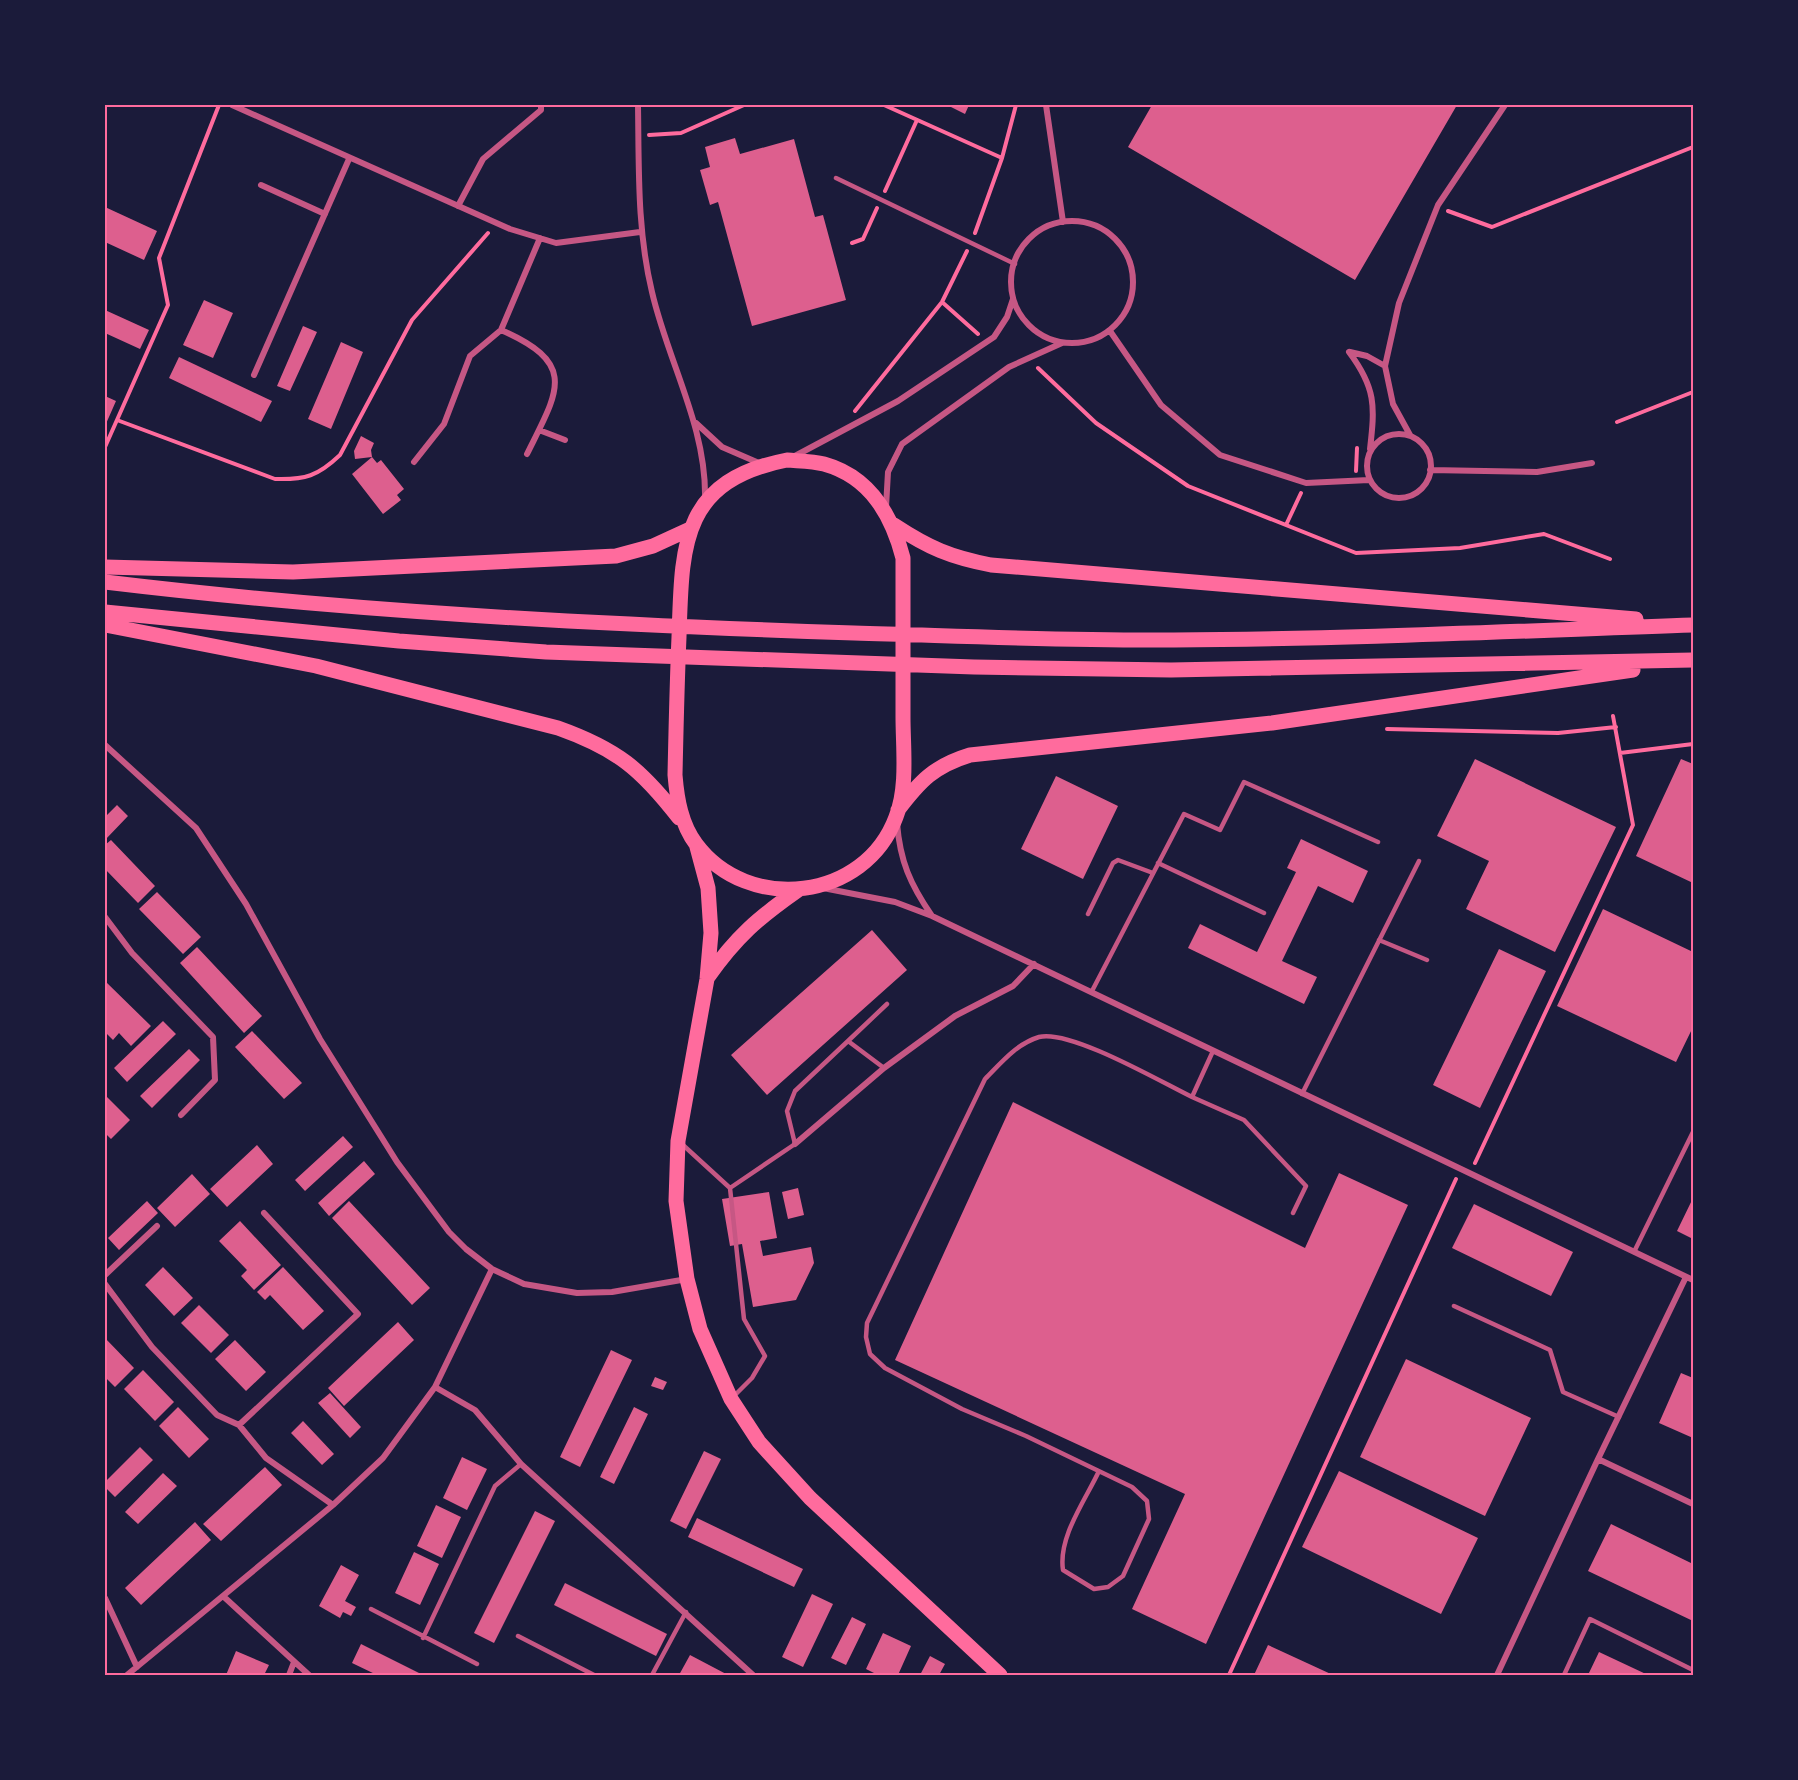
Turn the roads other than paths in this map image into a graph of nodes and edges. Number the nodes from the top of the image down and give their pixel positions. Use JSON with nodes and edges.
{"nodes":[{"id":1,"x":232,"y":105,"type":"edge"},
{"id":2,"x":541,"y":105,"type":"edge"},
{"id":3,"x":638,"y":105,"type":"edge"},
{"id":4,"x":1046,"y":105,"type":"edge"},
{"id":5,"x":1505,"y":105,"type":"edge"},
{"id":6,"x":350,"y":159,"type":"junction"},
{"id":7,"x":836,"y":178,"type":"dead end"},
{"id":8,"x":261,"y":185,"type":"dead end"},
{"id":9,"x":458,"y":206,"type":"junction"},
{"id":10,"x":325,"y":214,"type":"junction"},
{"id":11,"x":1063,"y":222,"type":"junction"},
{"id":12,"x":640,"y":232,"type":"junction"},
{"id":13,"x":540,"y":238,"type":"junction"},
{"id":14,"x":1015,"y":264,"type":"junction"},
{"id":15,"x":1013,"y":299,"type":"junction"},
{"id":16,"x":501,"y":330,"type":"junction"},
{"id":17,"x":1110,"y":331,"type":"junction"},
{"id":18,"x":1063,"y":342,"type":"junction"},
{"id":19,"x":1385,"y":366,"type":"junction"},
{"id":20,"x":254,"y":375,"type":"dead end"},
{"id":21,"x":695,"y":422,"type":"junction"},
{"id":22,"x":539,"y":430,"type":"junction"},
{"id":23,"x":1410,"y":435,"type":"junction"},
{"id":24,"x":565,"y":440,"type":"dead end"},
{"id":25,"x":1370,"y":451,"type":"junction"},
{"id":26,"x":527,"y":454,"type":"dead end"},
{"id":27,"x":787,"y":460,"type":"junction"},
{"id":28,"x":414,"y":462,"type":"dead end"},
{"id":29,"x":1592,"y":463,"type":"dead end"},
{"id":30,"x":764,"y":465,"type":"junction"},
{"id":31,"x":1430,"y":470,"type":"junction"},
{"id":32,"x":1369,"y":480,"type":"junction"},
{"id":33,"x":705,"y":503,"type":"junction"},
{"id":34,"x":886,"y":510,"type":"junction"},
{"id":35,"x":894,"y":525,"type":"junction"},
{"id":36,"x":690,"y":530,"type":"junction"},
{"id":37,"x":105,"y":567,"type":"edge"},
{"id":38,"x":105,"y":582,"type":"edge"},
{"id":39,"x":105,"y":612,"type":"edge"},
{"id":40,"x":1693,"y":624,"type":"edge"},
{"id":41,"x":105,"y":625,"type":"edge"},
{"id":42,"x":1693,"y":661,"type":"edge"},
{"id":43,"x":105,"y":745,"type":"edge"},
{"id":44,"x":897,"y":814,"type":"junction"},
{"id":45,"x":685,"y":825,"type":"junction"},
{"id":46,"x":1378,"y":842,"type":"dead end"},
{"id":47,"x":696,"y":844,"type":"junction"},
{"id":48,"x":1419,"y":861,"type":"dead end"},
{"id":49,"x":1158,"y":863,"type":"junction"},
{"id":50,"x":1153,"y":873,"type":"junction"},
{"id":51,"x":816,"y":887,"type":"junction"},
{"id":52,"x":798,"y":890,"type":"junction"},
{"id":53,"x":1264,"y":913,"type":"dead end"},
{"id":54,"x":1088,"y":914,"type":"dead end"},
{"id":55,"x":932,"y":916,"type":"junction"},
{"id":56,"x":105,"y":917,"type":"edge"},
{"id":57,"x":1379,"y":940,"type":"junction"},
{"id":58,"x":1426,"y":960,"type":"dead end"},
{"id":59,"x":1034,"y":964,"type":"junction"},
{"id":60,"x":707,"y":979,"type":"junction"},
{"id":61,"x":1092,"y":991,"type":"junction"},
{"id":62,"x":887,"y":1004,"type":"dead end"},
{"id":63,"x":848,"y":1041,"type":"junction"},
{"id":64,"x":1213,"y":1051,"type":"junction"},
{"id":65,"x":884,"y":1068,"type":"junction"},
{"id":66,"x":1302,"y":1095,"type":"junction"},
{"id":67,"x":1192,"y":1097,"type":"junction"},
{"id":68,"x":181,"y":1115,"type":"dead end"},
{"id":69,"x":1693,"y":1132,"type":"edge"},
{"id":70,"x":678,"y":1141,"type":"junction"},
{"id":71,"x":795,"y":1144,"type":"junction"},
{"id":72,"x":730,"y":1188,"type":"junction"},
{"id":73,"x":264,"y":1213,"type":"dead end"},
{"id":74,"x":1293,"y":1213,"type":"dead end"},
{"id":75,"x":157,"y":1226,"type":"dead end"},
{"id":76,"x":1634,"y":1252,"type":"junction"},
{"id":77,"x":492,"y":1269,"type":"junction"},
{"id":78,"x":105,"y":1275,"type":"edge"},
{"id":79,"x":1686,"y":1276,"type":"junction"},
{"id":80,"x":687,"y":1279,"type":"junction"},
{"id":81,"x":1693,"y":1280,"type":"edge"},
{"id":82,"x":105,"y":1284,"type":"edge"},
{"id":83,"x":1454,"y":1306,"type":"dead end"},
{"id":84,"x":435,"y":1387,"type":"junction"},
{"id":85,"x":731,"y":1399,"type":"junction"},
{"id":86,"x":1619,"y":1417,"type":"junction"},
{"id":87,"x":239,"y":1425,"type":"junction"},
{"id":88,"x":1599,"y":1459,"type":"junction"},
{"id":89,"x":521,"y":1464,"type":"junction"},
{"id":90,"x":1099,"y":1472,"type":"junction"},
{"id":91,"x":1693,"y":1504,"type":"edge"},
{"id":92,"x":333,"y":1505,"type":"junction"},
{"id":93,"x":223,"y":1596,"type":"junction"},
{"id":94,"x":105,"y":1598,"type":"edge"},
{"id":95,"x":371,"y":1609,"type":"dead end"},
{"id":96,"x":686,"y":1612,"type":"junction"},
{"id":97,"x":518,"y":1636,"type":"dead end"},
{"id":98,"x":423,"y":1638,"type":"junction"},
{"id":99,"x":294,"y":1662,"type":"junction"},
{"id":100,"x":477,"y":1664,"type":"dead end"},
{"id":101,"x":137,"y":1667,"type":"junction"},
{"id":102,"x":1693,"y":1670,"type":"edge"},
{"id":103,"x":127,"y":1675,"type":"edge"},
{"id":104,"x":289,"y":1675,"type":"edge"},
{"id":105,"x":309,"y":1675,"type":"edge"},
{"id":106,"x":594,"y":1675,"type":"edge"},
{"id":107,"x":652,"y":1675,"type":"edge"},
{"id":108,"x":753,"y":1675,"type":"edge"},
{"id":109,"x":1000,"y":1675,"type":"edge"},
{"id":110,"x":1497,"y":1675,"type":"edge"},
{"id":111,"x":1564,"y":1675,"type":"edge"}],
"edges":[{"from":1,"to":6,"type":"street"},
{"from":2,"to":9,"type":"street"},
{"from":3,"to":12,"type":"street"},
{"from":4,"to":11,"type":"street"},
{"from":5,"to":19,"type":"street"},
{"from":6,"to":9,"type":"street"},
{"from":6,"to":10,"type":"street"},
{"from":7,"to":14,"type":"lane"},
{"from":8,"to":10,"type":"street"},
{"from":9,"to":13,"type":"street"},
{"from":10,"to":20,"type":"street"},
{"from":11,"to":14,"type":"street"},
{"from":11,"to":17,"type":"street"},
{"from":12,"to":13,"type":"street"},
{"from":12,"to":21,"type":"street"},
{"from":13,"to":16,"type":"street"},
{"from":14,"to":15,"type":"street"},
{"from":15,"to":18,"type":"street"},
{"from":15,"to":27,"type":"street"},
{"from":16,"to":22,"type":"street"},
{"from":16,"to":28,"type":"street"},
{"from":17,"to":18,"type":"street"},
{"from":17,"to":32,"type":"street"},
{"from":18,"to":34,"type":"street"},
{"from":19,"to":23,"type":"street"},
{"from":19,"to":25,"type":"street"},
{"from":21,"to":30,"type":"street"},
{"from":21,"to":33,"type":"street"},
{"from":22,"to":24,"type":"street"},
{"from":22,"to":26,"type":"street"},
{"from":23,"to":25,"type":"street"},
{"from":23,"to":31,"type":"street"},
{"from":25,"to":32,"type":"street"},
{"from":27,"to":30,"type":"main road"},
{"from":27,"to":34,"type":"main road"},
{"from":29,"to":31,"type":"street"},
{"from":30,"to":33,"type":"main road"},
{"from":31,"to":32,"type":"street"},
{"from":33,"to":36,"type":"main road"},
{"from":34,"to":35,"type":"main road"},
{"from":35,"to":40,"type":"main road"},
{"from":35,"to":44,"type":"main road"},
{"from":36,"to":37,"type":"main road"},
{"from":36,"to":45,"type":"main road"},
{"from":38,"to":40,"type":"main road"},
{"from":39,"to":42,"type":"main road"},
{"from":41,"to":45,"type":"main road"},
{"from":42,"to":44,"type":"main road"},
{"from":43,"to":77,"type":"street"},
{"from":44,"to":51,"type":"main road"},
{"from":44,"to":55,"type":"street"},
{"from":45,"to":47,"type":"main road"},
{"from":46,"to":49,"type":"lane"},
{"from":47,"to":52,"type":"main road"},
{"from":47,"to":60,"type":"main road"},
{"from":48,"to":57,"type":"lane"},
{"from":49,"to":50,"type":"lane"},
{"from":49,"to":53,"type":"lane"},
{"from":50,"to":54,"type":"lane"},
{"from":50,"to":61,"type":"lane"},
{"from":51,"to":52,"type":"main road"},
{"from":51,"to":55,"type":"street"},
{"from":52,"to":60,"type":"main road"},
{"from":55,"to":59,"type":"street"},
{"from":56,"to":68,"type":"street"},
{"from":57,"to":58,"type":"lane"},
{"from":57,"to":66,"type":"lane"},
{"from":59,"to":61,"type":"street"},
{"from":59,"to":65,"type":"street"},
{"from":60,"to":70,"type":"main road"},
{"from":61,"to":64,"type":"street"},
{"from":62,"to":63,"type":"lane"},
{"from":63,"to":65,"type":"lane"},
{"from":63,"to":71,"type":"lane"},
{"from":64,"to":66,"type":"street"},
{"from":64,"to":67,"type":"lane"},
{"from":65,"to":71,"type":"street"},
{"from":66,"to":76,"type":"street"},
{"from":67,"to":74,"type":"lane"},
{"from":67,"to":90,"type":"lane"},
{"from":69,"to":76,"type":"lane"},
{"from":70,"to":72,"type":"lane"},
{"from":70,"to":80,"type":"main road"},
{"from":71,"to":72,"type":"lane"},
{"from":72,"to":85,"type":"lane"},
{"from":73,"to":87,"type":"street"},
{"from":75,"to":78,"type":"street"},
{"from":76,"to":79,"type":"street"},
{"from":77,"to":80,"type":"street"},
{"from":77,"to":84,"type":"street"},
{"from":79,"to":81,"type":"street"},
{"from":79,"to":86,"type":"street"},
{"from":80,"to":85,"type":"main road"},
{"from":82,"to":87,"type":"street"},
{"from":83,"to":86,"type":"lane"},
{"from":84,"to":89,"type":"street"},
{"from":84,"to":92,"type":"street"},
{"from":85,"to":109,"type":"main road"},
{"from":86,"to":88,"type":"street"},
{"from":87,"to":92,"type":"street"},
{"from":88,"to":91,"type":"street"},
{"from":88,"to":110,"type":"street"},
{"from":89,"to":96,"type":"street"},
{"from":89,"to":98,"type":"lane"},
{"from":90,"to":90,"type":"lane"},
{"from":92,"to":93,"type":"street"},
{"from":93,"to":99,"type":"street"},
{"from":93,"to":101,"type":"street"},
{"from":94,"to":101,"type":"street"},
{"from":95,"to":98,"type":"lane"},
{"from":96,"to":107,"type":"lane"},
{"from":96,"to":108,"type":"street"},
{"from":97,"to":106,"type":"lane"},
{"from":98,"to":100,"type":"lane"},
{"from":99,"to":104,"type":"street"},
{"from":99,"to":105,"type":"street"},
{"from":101,"to":103,"type":"street"},
{"from":102,"to":111,"type":"lane"}]}
